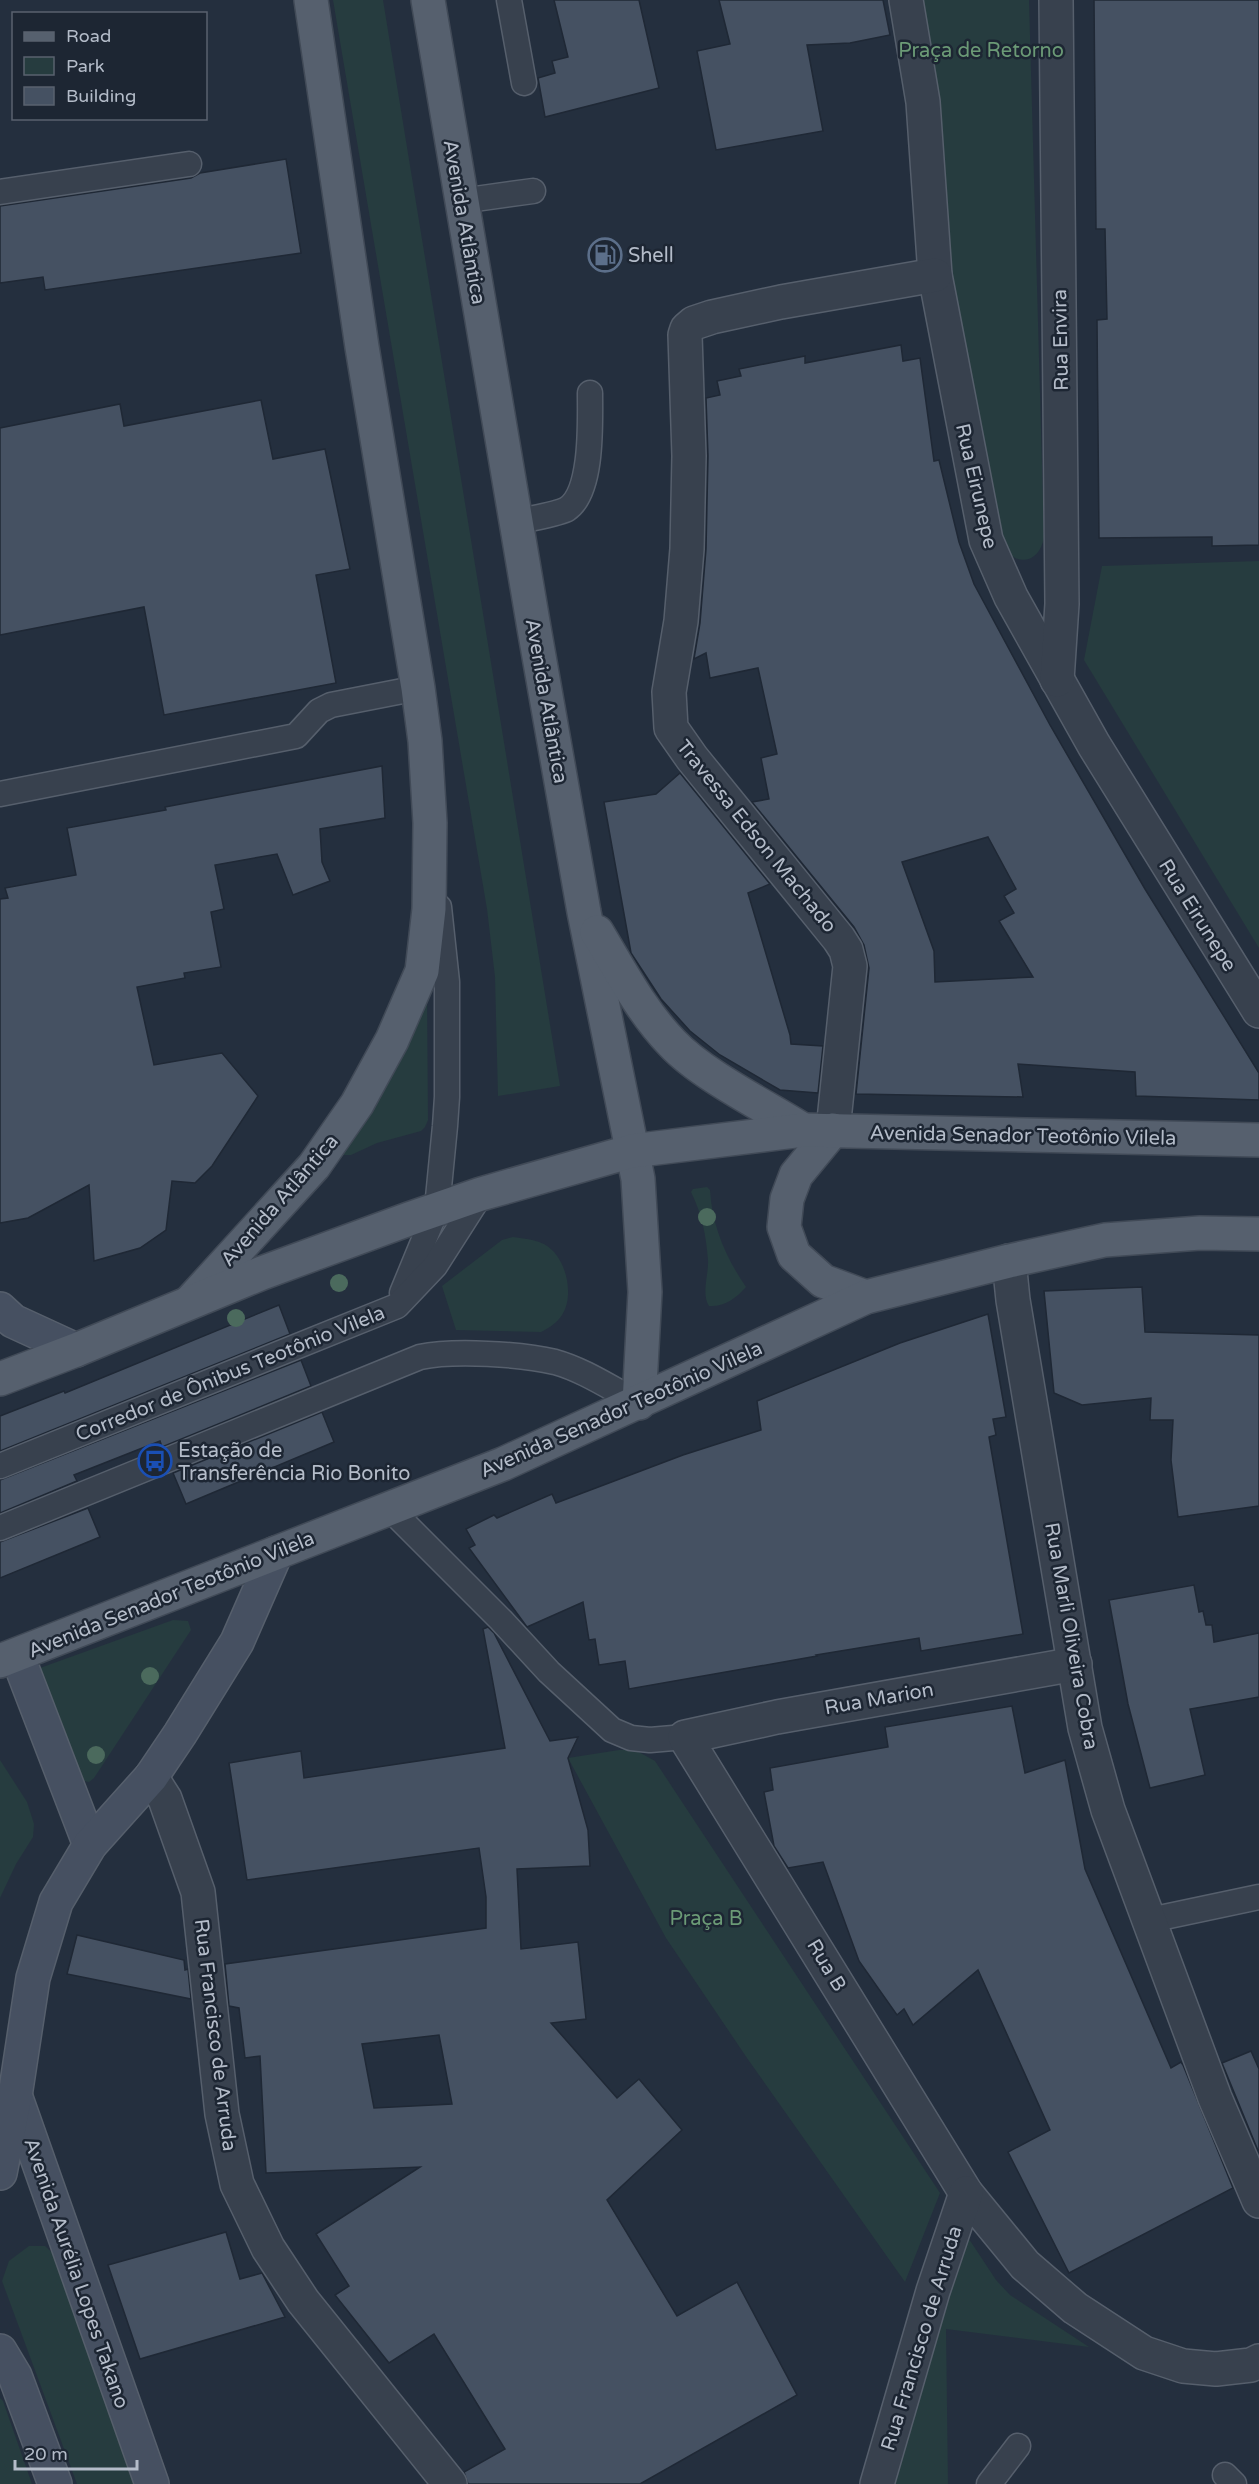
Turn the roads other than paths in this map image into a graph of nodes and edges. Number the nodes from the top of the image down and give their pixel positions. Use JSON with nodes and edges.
{"nodes":[{"id":1,"x":310,"y":0,"type":"edge"},
{"id":2,"x":428,"y":0,"type":"edge"},
{"id":3,"x":509,"y":0,"type":"edge"},
{"id":4,"x":906,"y":0,"type":"edge"},
{"id":5,"x":1056,"y":0,"type":"edge"},
{"id":6,"x":525,"y":83,"type":"dead end"},
{"id":7,"x":189,"y":164,"type":"dead end"},
{"id":8,"x":534,"y":191,"type":"dead end"},
{"id":9,"x":0,"y":192,"type":"edge"},
{"id":10,"x":461,"y":201,"type":"junction"},
{"id":11,"x":935,"y":275,"type":"junction"},
{"id":12,"x":591,"y":393,"type":"dead end"},
{"id":13,"x":517,"y":522,"type":"junction"},
{"id":14,"x":1057,"y":680,"type":"junction"},
{"id":15,"x":418,"y":688,"type":"junction"},
{"id":16,"x":0,"y":794,"type":"edge"},
{"id":17,"x":429,"y":823,"type":"junction"},
{"id":18,"x":584,"y":912,"type":"junction"},
{"id":19,"x":1259,"y":1011,"type":"edge"},
{"id":20,"x":818,"y":1130,"type":"junction"},
{"id":21,"x":1259,"y":1140,"type":"edge"},
{"id":22,"x":632,"y":1151,"type":"junction"},
{"id":23,"x":480,"y":1194,"type":"junction"},
{"id":24,"x":437,"y":1208,"type":"junction"},
{"id":25,"x":1259,"y":1234,"type":"edge"},
{"id":26,"x":1009,"y":1261,"type":"junction"},
{"id":27,"x":866,"y":1297,"type":"junction"},
{"id":28,"x":190,"y":1302,"type":"junction"},
{"id":29,"x":397,"y":1306,"type":"junction"},
{"id":30,"x":0,"y":1309,"type":"edge"},
{"id":31,"x":76,"y":1350,"type":"junction"},
{"id":32,"x":0,"y":1379,"type":"edge"},
{"id":33,"x":639,"y":1403,"type":"junction"},
{"id":34,"x":0,"y":1466,"type":"edge"},
{"id":35,"x":389,"y":1508,"type":"junction"},
{"id":36,"x":0,"y":1528,"type":"edge"},
{"id":37,"x":276,"y":1553,"type":"junction"},
{"id":38,"x":9,"y":1658,"type":"edge"},
{"id":39,"x":1074,"y":1664,"type":"junction"},
{"id":40,"x":685,"y":1737,"type":"junction"},
{"id":41,"x":151,"y":1777,"type":"junction"},
{"id":42,"x":90,"y":1845,"type":"junction"},
{"id":43,"x":1259,"y":1898,"type":"edge"},
{"id":44,"x":1150,"y":1920,"type":"junction"},
{"id":45,"x":15,"y":2096,"type":"junction"},
{"id":46,"x":0,"y":2173,"type":"edge"},
{"id":47,"x":966,"y":2193,"type":"junction"},
{"id":48,"x":1259,"y":2201,"type":"edge"},
{"id":49,"x":0,"y":2351,"type":"edge"},
{"id":50,"x":1259,"y":2361,"type":"edge"},
{"id":51,"x":1018,"y":2446,"type":"dead end"},
{"id":52,"x":55,"y":2484,"type":"edge"},
{"id":53,"x":152,"y":2484,"type":"edge"},
{"id":54,"x":450,"y":2484,"type":"edge"},
{"id":55,"x":877,"y":2484,"type":"edge"},
{"id":56,"x":989,"y":2484,"type":"edge"}],
"edges":[{"from":1,"to":15,"type":"main road","name":"Avenida Atlântica"},
{"from":2,"to":10,"type":"main road","name":"Avenida Atlântica"},
{"from":3,"to":6,"type":"lane"},
{"from":4,"to":11,"type":"street","name":"Rua Eirunepe"},
{"from":5,"to":14,"type":"street","name":"Rua Envira"},
{"from":7,"to":9,"type":"lane"},
{"from":8,"to":10,"type":"lane"},
{"from":10,"to":13,"type":"main road","name":"Avenida Atlântica"},
{"from":11,"to":14,"type":"street","name":"Rua Eirunepe"},
{"from":11,"to":20,"type":"street","name":"Travessa Edson Machado"},
{"from":12,"to":13,"type":"lane"},
{"from":13,"to":18,"type":"main road","name":"Avenida Atlântica"},
{"from":14,"to":19,"type":"street","name":"Rua Eirunepe"},
{"from":15,"to":16,"type":"lane"},
{"from":15,"to":17,"type":"main road","name":"Avenida Atlântica"},
{"from":17,"to":24,"type":"lane"},
{"from":17,"to":28,"type":"main road","name":"Avenida Atlântica"},
{"from":18,"to":20,"type":"main road"},
{"from":18,"to":22,"type":"main road","name":"Avenida Atlântica"},
{"from":20,"to":21,"type":"main road","name":"Avenida Senador Teotônio Vilela"},
{"from":20,"to":22,"type":"main road","name":"Avenida Senador Teotônio Vilela"},
{"from":20,"to":27,"type":"main road"},
{"from":22,"to":23,"type":"main road","name":"Avenida Senador Teotônio Vilela"},
{"from":22,"to":33,"type":"main road","name":"Avenida Atlântica"},
{"from":23,"to":24,"type":"main road","name":"Avenida Senador Teotônio Vilela"},
{"from":23,"to":29,"type":"lane","name":"Corredor de Ônibus Teotônio Vilela"},
{"from":24,"to":28,"type":"main road","name":"Avenida Senador Teotônio Vilela"},
{"from":24,"to":29,"type":"lane"},
{"from":25,"to":26,"type":"main road","name":"Avenida Senador Teotônio Vilela"},
{"from":26,"to":27,"type":"main road","name":"Avenida Senador Teotônio Vilela"},
{"from":26,"to":39,"type":"street","name":"Rua Marli Oliveira Cobra"},
{"from":27,"to":33,"type":"main road","name":"Avenida Senador Teotônio Vilela"},
{"from":28,"to":31,"type":"main road","name":"Avenida Senador Teotônio Vilela"},
{"from":29,"to":34,"type":"lane","name":"Corredor de Ônibus Teotônio Vilela"},
{"from":30,"to":31,"type":"street"},
{"from":31,"to":32,"type":"main road","name":"Avenida Senador Teotônio Vilela"},
{"from":33,"to":35,"type":"main road","name":"Avenida Senador Teotônio Vilela"},
{"from":33,"to":36,"type":"lane"},
{"from":35,"to":37,"type":"main road","name":"Avenida Senador Teotônio Vilela"},
{"from":35,"to":40,"type":"lane"},
{"from":37,"to":38,"type":"main road","name":"Avenida Senador Teotônio Vilela"},
{"from":37,"to":41,"type":"street"},
{"from":38,"to":42,"type":"street"},
{"from":39,"to":40,"type":"street","name":"Rua Marion"},
{"from":39,"to":44,"type":"street","name":"Rua Marli Oliveira Cobra"},
{"from":40,"to":47,"type":"street","name":"Rua B"},
{"from":41,"to":42,"type":"street"},
{"from":41,"to":54,"type":"street","name":"Rua Francisco de Arruda"},
{"from":42,"to":45,"type":"street"},
{"from":43,"to":44,"type":"lane"},
{"from":44,"to":48,"type":"street","name":"Rua Marli Oliveira Cobra"},
{"from":45,"to":46,"type":"street"},
{"from":45,"to":53,"type":"street","name":"Avenida Aurélia Lopes Takano"},
{"from":47,"to":50,"type":"street","name":"Rua B"},
{"from":47,"to":55,"type":"street","name":"Rua Francisco de Arruda"},
{"from":49,"to":52,"type":"street"},
{"from":51,"to":56,"type":"lane"}]}
